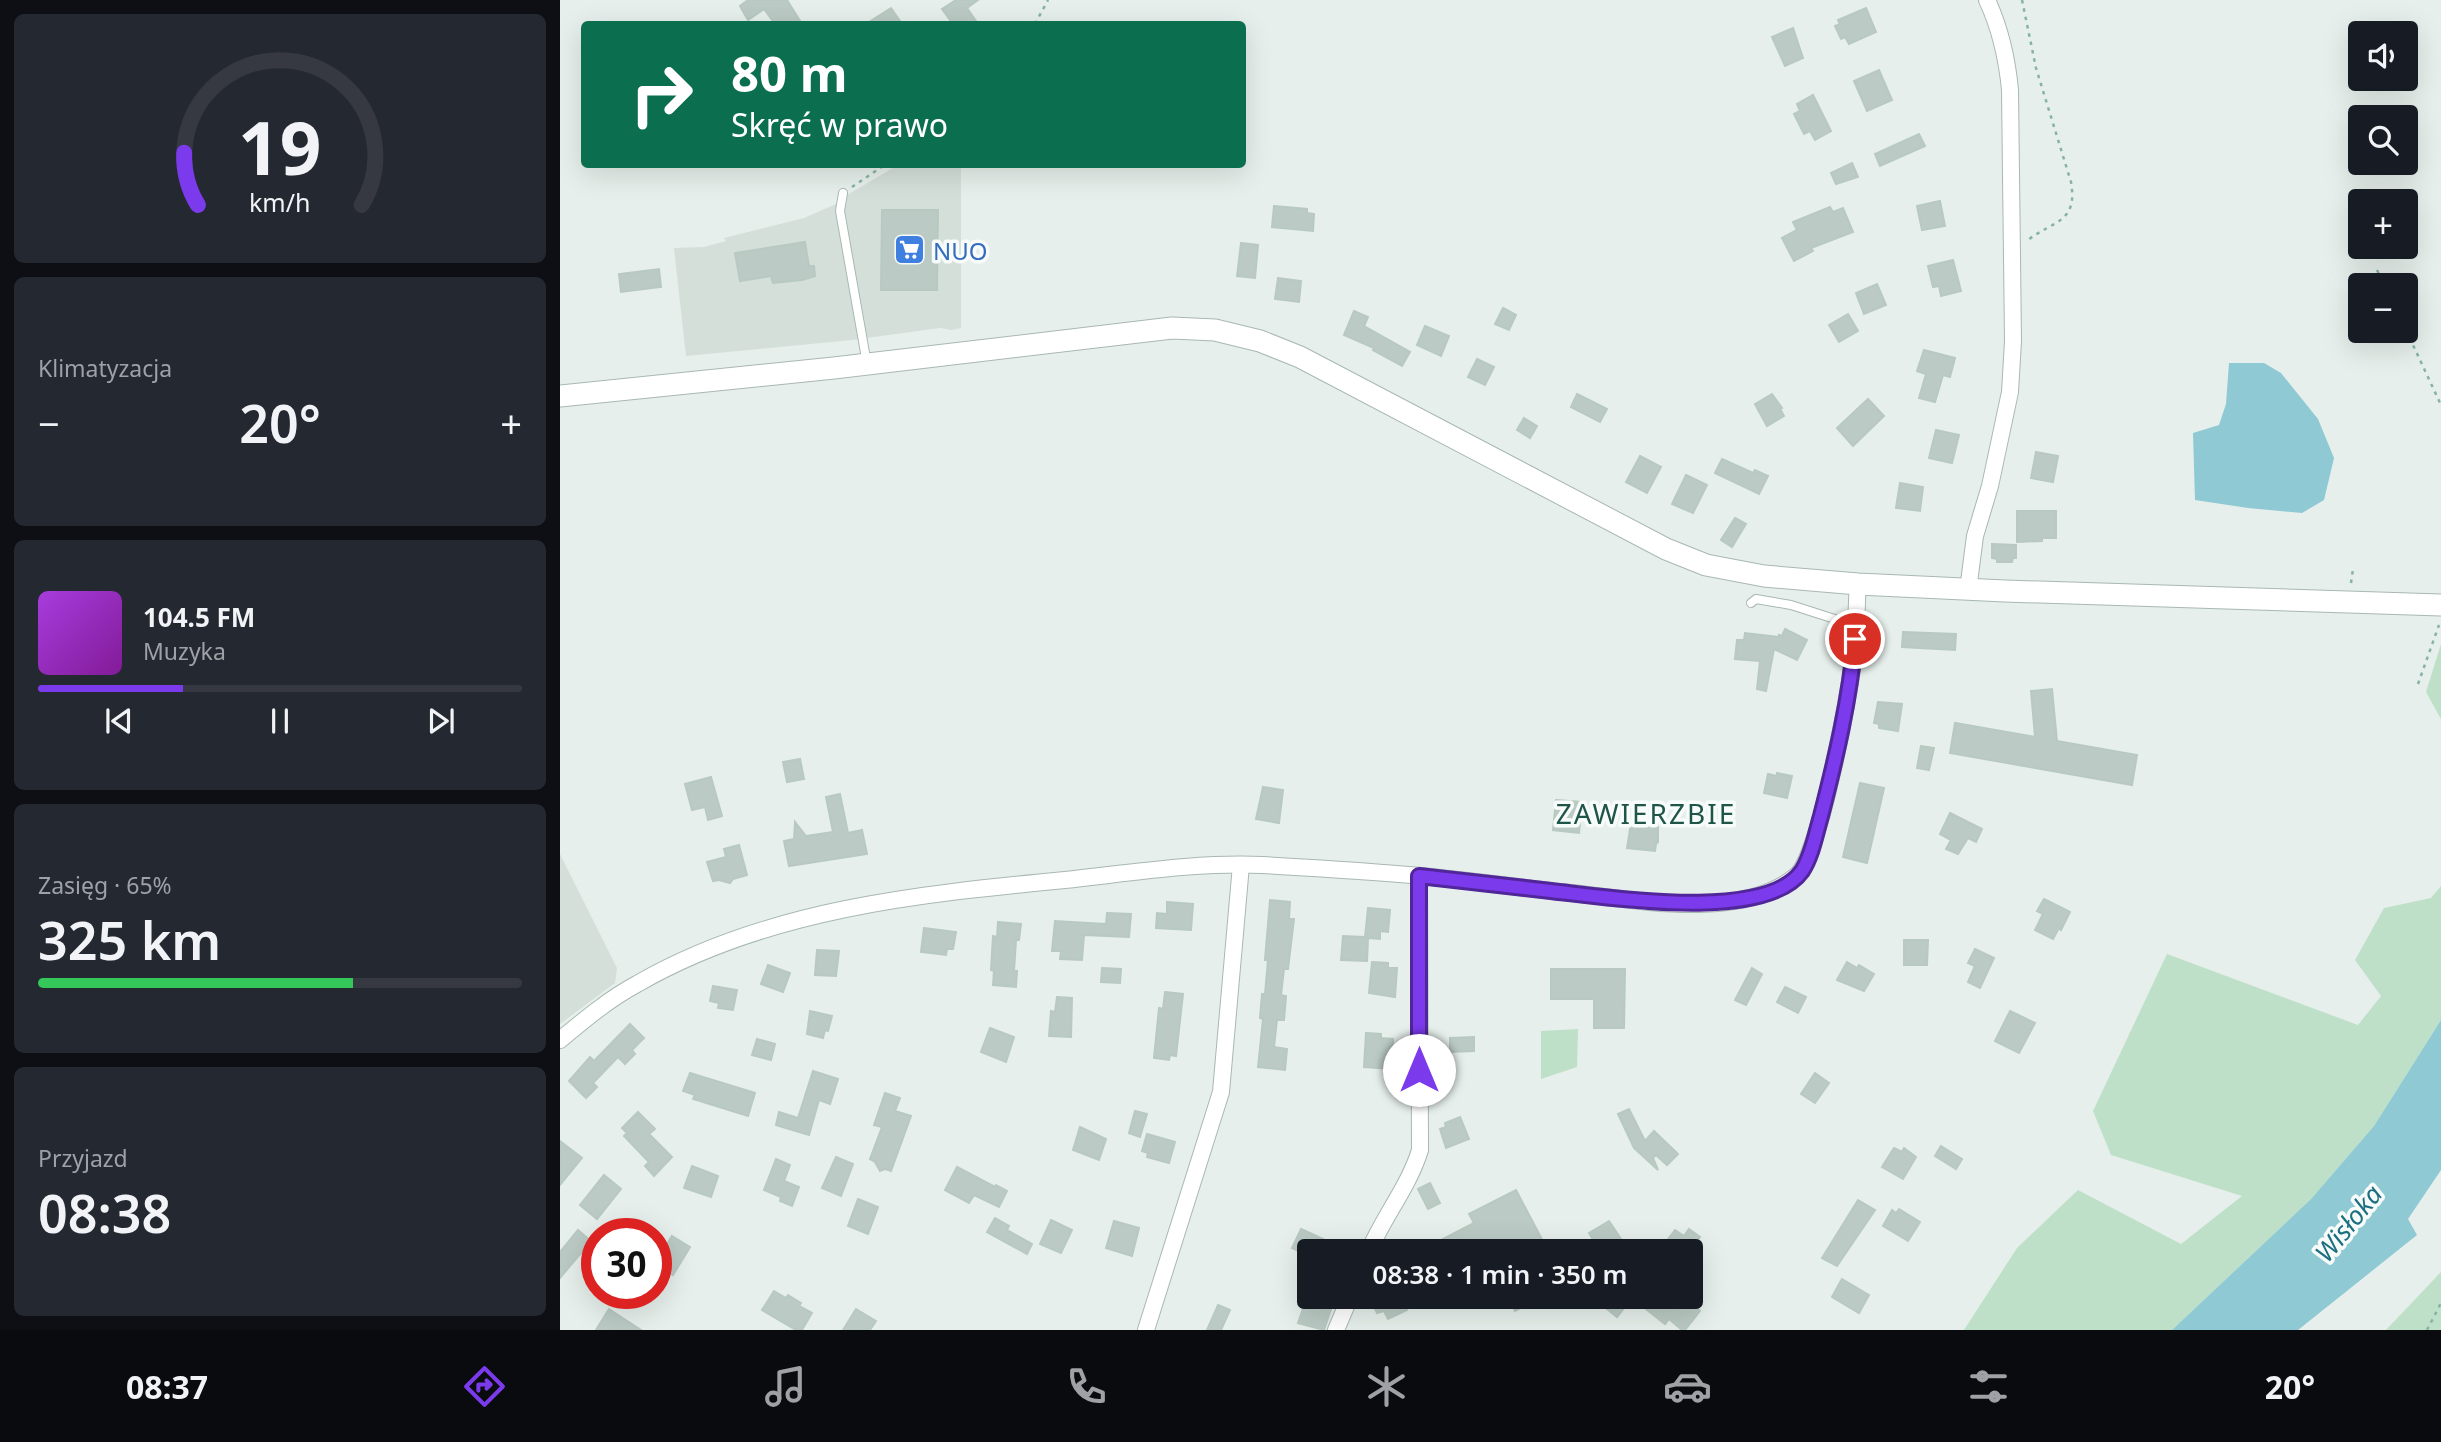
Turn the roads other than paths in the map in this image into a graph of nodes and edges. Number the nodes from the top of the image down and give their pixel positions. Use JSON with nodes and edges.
{"nodes":[{"id":1,"x":1987,"y":0,"type":"edge"},
{"id":2,"x":844,"y":193,"type":"road end"},
{"id":3,"x":867,"y":364,"type":"junction"},
{"id":4,"x":560,"y":396,"type":"edge"},
{"id":5,"x":1858,"y":584,"type":"junction"},
{"id":6,"x":1968,"y":590,"type":"junction"},
{"id":7,"x":1751,"y":603,"type":"dead end"},
{"id":8,"x":2440,"y":615,"type":"edge"},
{"id":9,"x":1856,"y":623,"type":"junction"},
{"id":10,"x":1241,"y":865,"type":"junction"},
{"id":11,"x":1419,"y":876,"type":"junction"},
{"id":12,"x":560,"y":1040,"type":"edge"},
{"id":13,"x":1374,"y":1239,"type":"edge"},
{"id":14,"x":1345,"y":1309,"type":"edge"},
{"id":15,"x":1146,"y":1330,"type":"edge"},
{"id":16,"x":1336,"y":1330,"type":"edge"}],
"edges":[{"from":1,"to":6,"type":"street"},
{"from":2,"to":3,"type":"lane"},
{"from":3,"to":4,"type":"street"},
{"from":3,"to":5,"type":"street"},
{"from":5,"to":6,"type":"street"},
{"from":5,"to":9,"type":"street"},
{"from":6,"to":8,"type":"street"},
{"from":7,"to":9,"type":"lane"},
{"from":9,"to":11,"type":"street"},
{"from":10,"to":11,"type":"street"},
{"from":10,"to":12,"type":"street"},
{"from":10,"to":15,"type":"street"},
{"from":11,"to":13,"type":"street"},
{"from":14,"to":16,"type":"street"}]}
